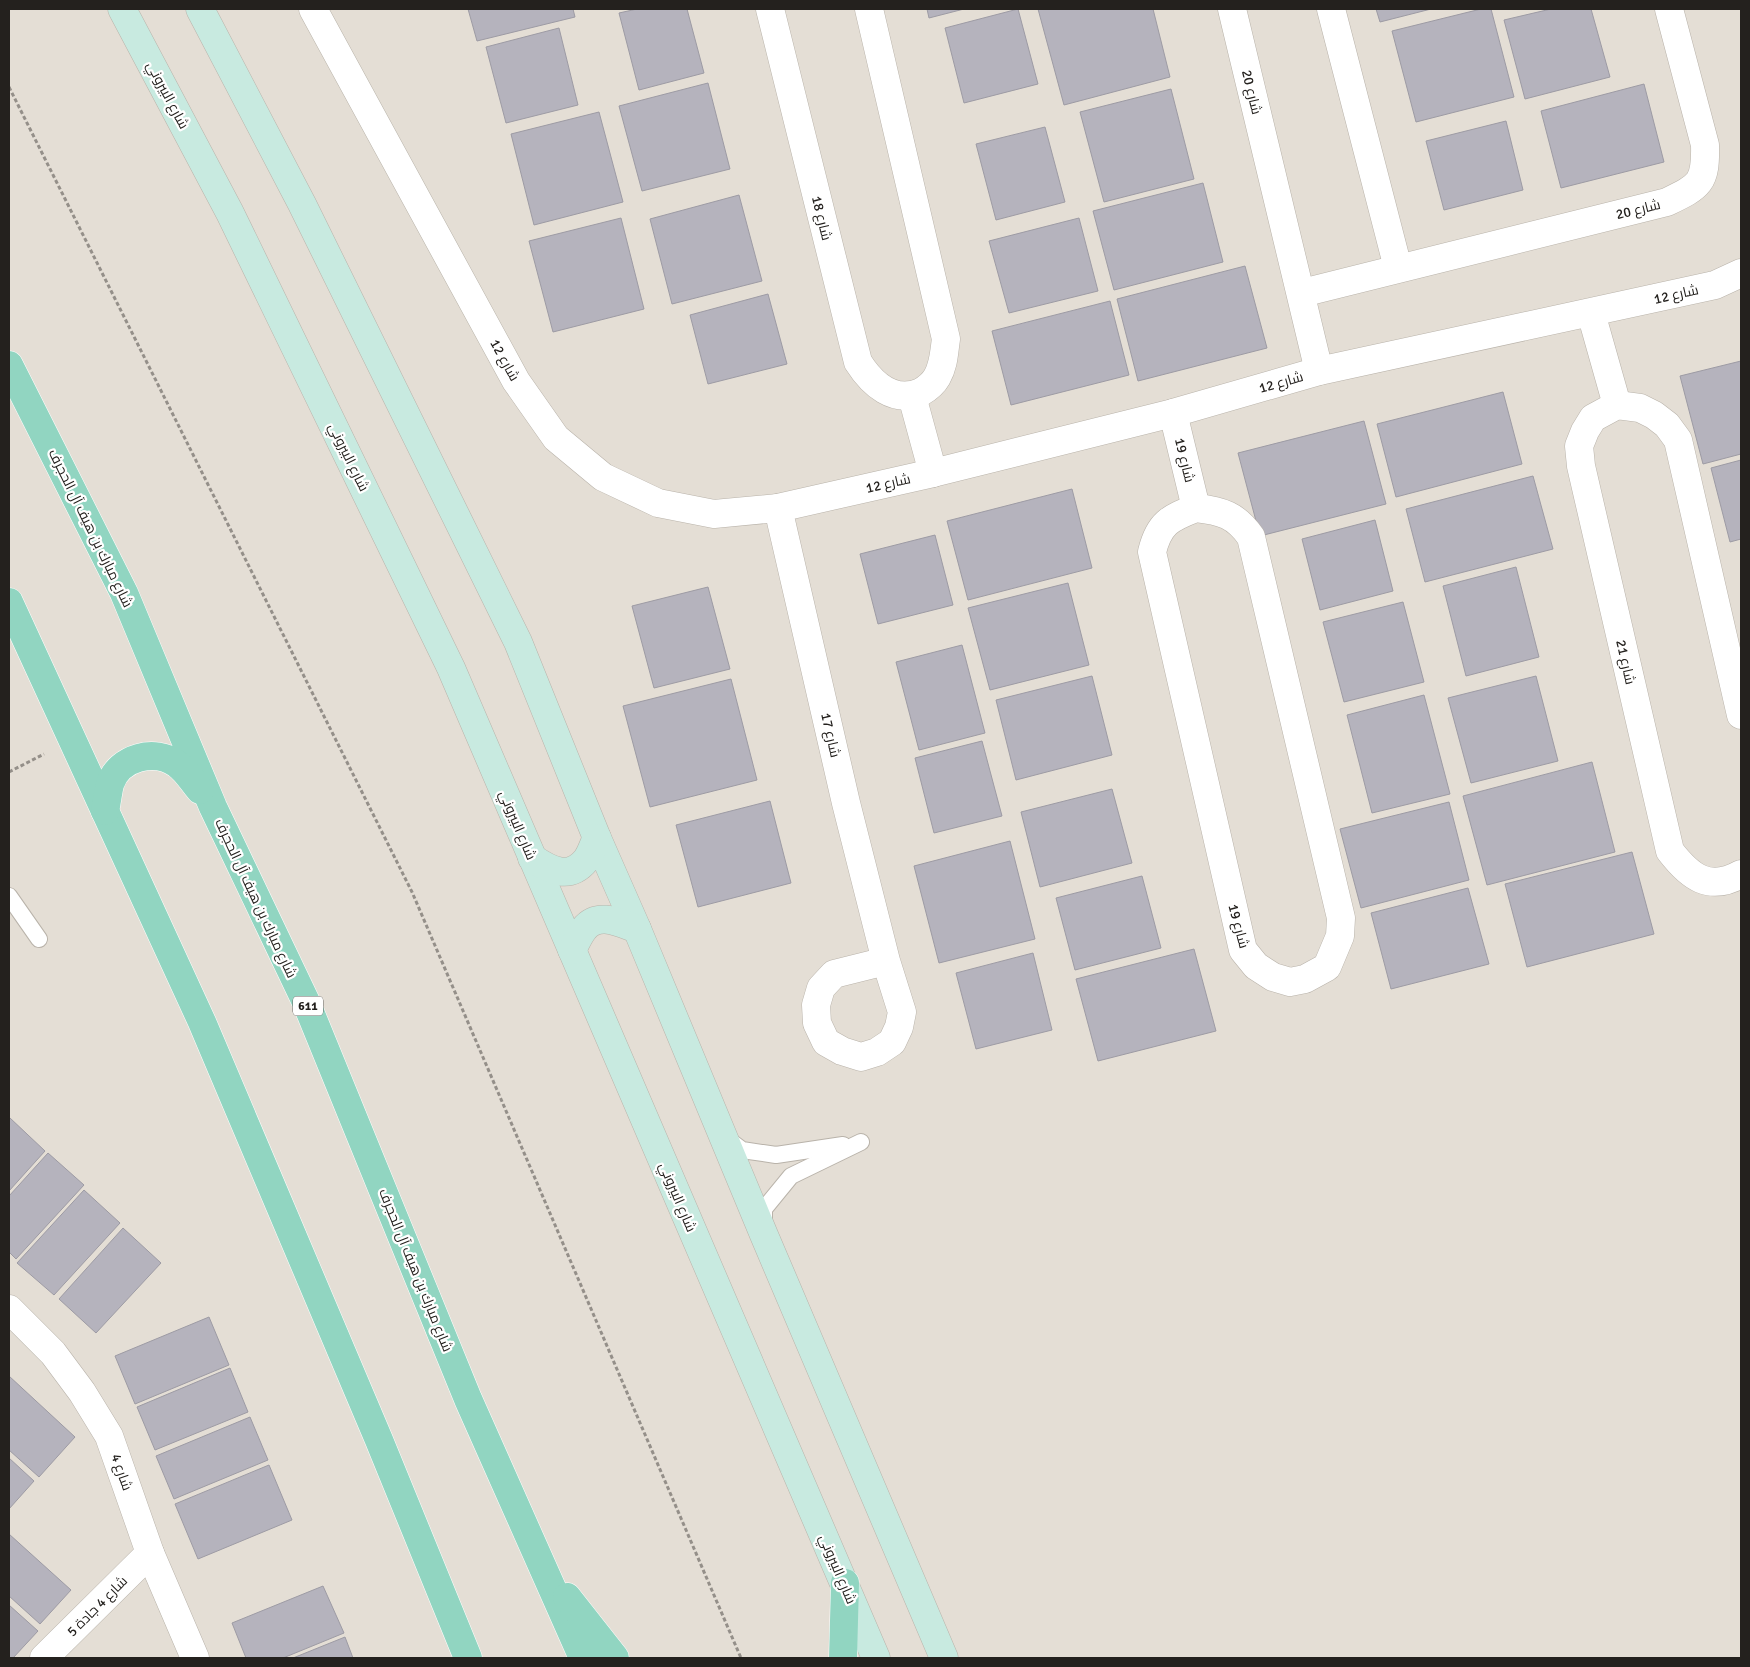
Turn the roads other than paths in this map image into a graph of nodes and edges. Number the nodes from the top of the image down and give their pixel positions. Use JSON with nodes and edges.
{"nodes":[{"id":1,"x":122,"y":9,"type":"edge"},
{"id":2,"x":200,"y":9,"type":"edge"},
{"id":3,"x":313,"y":9,"type":"edge"},
{"id":4,"x":770,"y":9,"type":"edge"},
{"id":5,"x":869,"y":9,"type":"edge"},
{"id":6,"x":1232,"y":9,"type":"edge"},
{"id":7,"x":1331,"y":9,"type":"edge"},
{"id":8,"x":1669,"y":9,"type":"edge"},
{"id":9,"x":1398,"y":268,"type":"junction"},
{"id":10,"x":1741,"y":272,"type":"edge"},
{"id":11,"x":1728,"y":285,"type":"edge"},
{"id":12,"x":1302,"y":293,"type":"junction"},
{"id":13,"x":1591,"y":313,"type":"junction"},
{"id":14,"x":9,"y":365,"type":"edge"},
{"id":15,"x":1319,"y":371,"type":"junction"},
{"id":16,"x":912,"y":396,"type":"junction"},
{"id":17,"x":1617,"y":405,"type":"junction"},
{"id":18,"x":1173,"y":413,"type":"junction"},
{"id":19,"x":932,"y":473,"type":"junction"},
{"id":20,"x":778,"y":508,"type":"junction"},
{"id":21,"x":1196,"y":508,"type":"junction"},
{"id":22,"x":9,"y":602,"type":"edge"},
{"id":23,"x":1741,"y":715,"type":"edge"},
{"id":24,"x":214,"y":807,"type":"junction"},
{"id":25,"x":105,"y":811,"type":"junction"},
{"id":26,"x":597,"y":838,"type":"junction"},
{"id":27,"x":532,"y":858,"type":"junction"},
{"id":28,"x":1741,"y":874,"type":"edge"},
{"id":29,"x":9,"y":896,"type":"edge"},
{"id":30,"x":637,"y":929,"type":"junction"},
{"id":31,"x":39,"y":939,"type":"dead end"},
{"id":32,"x":572,"y":950,"type":"junction"},
{"id":33,"x":886,"y":961,"type":"dead end"},
{"id":34,"x":723,"y":1136,"type":"junction"},
{"id":35,"x":764,"y":1235,"type":"junction"},
{"id":36,"x":9,"y":1308,"type":"edge"},
{"id":37,"x":150,"y":1553,"type":"junction"},
{"id":38,"x":544,"y":1568,"type":"junction"},
{"id":39,"x":845,"y":1583,"type":"junction"},
{"id":40,"x":44,"y":1658,"type":"edge"},
{"id":41,"x":195,"y":1658,"type":"edge"},
{"id":42,"x":468,"y":1658,"type":"edge"},
{"id":43,"x":583,"y":1658,"type":"edge"},
{"id":44,"x":615,"y":1658,"type":"edge"},
{"id":45,"x":843,"y":1658,"type":"edge"},
{"id":46,"x":876,"y":1658,"type":"edge"},
{"id":47,"x":944,"y":1658,"type":"edge"}],
"edges":[{"from":1,"to":27,"type":"street","name":"شارع البيروني"},
{"from":2,"to":26,"type":"street"},
{"from":3,"to":20,"type":"street","name":"شارع 12"},
{"from":4,"to":16,"type":"street","name":"شارع 18"},
{"from":5,"to":16,"type":"street"},
{"from":6,"to":12,"type":"street","name":"شارع 20"},
{"from":7,"to":9,"type":"street"},
{"from":8,"to":9,"type":"street","name":"شارع 20"},
{"from":9,"to":12,"type":"street","name":"شارع 20"},
{"from":10,"to":11,"type":"street","name":"شارع 12"},
{"from":11,"to":13,"type":"street","name":"شارع 12"},
{"from":12,"to":15,"type":"street","name":"شارع 20"},
{"from":13,"to":15,"type":"street","name":"شارع 12"},
{"from":13,"to":17,"type":"street"},
{"from":14,"to":24,"type":"main road","name":"شارع مبارك بن هيف آل الحجرف","number":"611"},
{"from":15,"to":18,"type":"street","name":"شارع 12"},
{"from":16,"to":19,"type":"street"},
{"from":17,"to":23,"type":"street"},
{"from":17,"to":28,"type":"street","name":"شارع 21"},
{"from":18,"to":19,"type":"street","name":"شارع 12"},
{"from":18,"to":21,"type":"street","name":"شارع 19"},
{"from":19,"to":20,"type":"street","name":"شارع 12"},
{"from":20,"to":33,"type":"street","name":"شارع 17"},
{"from":21,"to":21,"type":"street","name":"شارع 19"},
{"from":22,"to":25,"type":"main road"},
{"from":24,"to":25,"type":"main road"},
{"from":24,"to":38,"type":"main road","name":"شارع مبارك بن هيف آل الحجرف","number":"611"},
{"from":25,"to":42,"type":"main road"},
{"from":26,"to":27,"type":"street"},
{"from":26,"to":30,"type":"street"},
{"from":27,"to":32,"type":"street","name":"شارع البيروني"},
{"from":29,"to":31,"type":"lane"},
{"from":30,"to":32,"type":"street"},
{"from":30,"to":34,"type":"street"},
{"from":32,"to":39,"type":"street","name":"شارع البيروني"},
{"from":34,"to":35,"type":"street"},
{"from":34,"to":35,"type":"lane"},
{"from":35,"to":47,"type":"street"},
{"from":36,"to":37,"type":"street","name":"شارع 4"},
{"from":37,"to":40,"type":"street","name":"شارع 4 جادة 5"},
{"from":37,"to":41,"type":"street","name":"شارع 4"},
{"from":38,"to":43,"type":"main road","name":"شارع مبارك بن هيف آل الحجرف","number":"611"},
{"from":38,"to":44,"type":"main road"},
{"from":39,"to":45,"type":"main road"},
{"from":39,"to":46,"type":"street","name":"شارع البيروني"}]}
